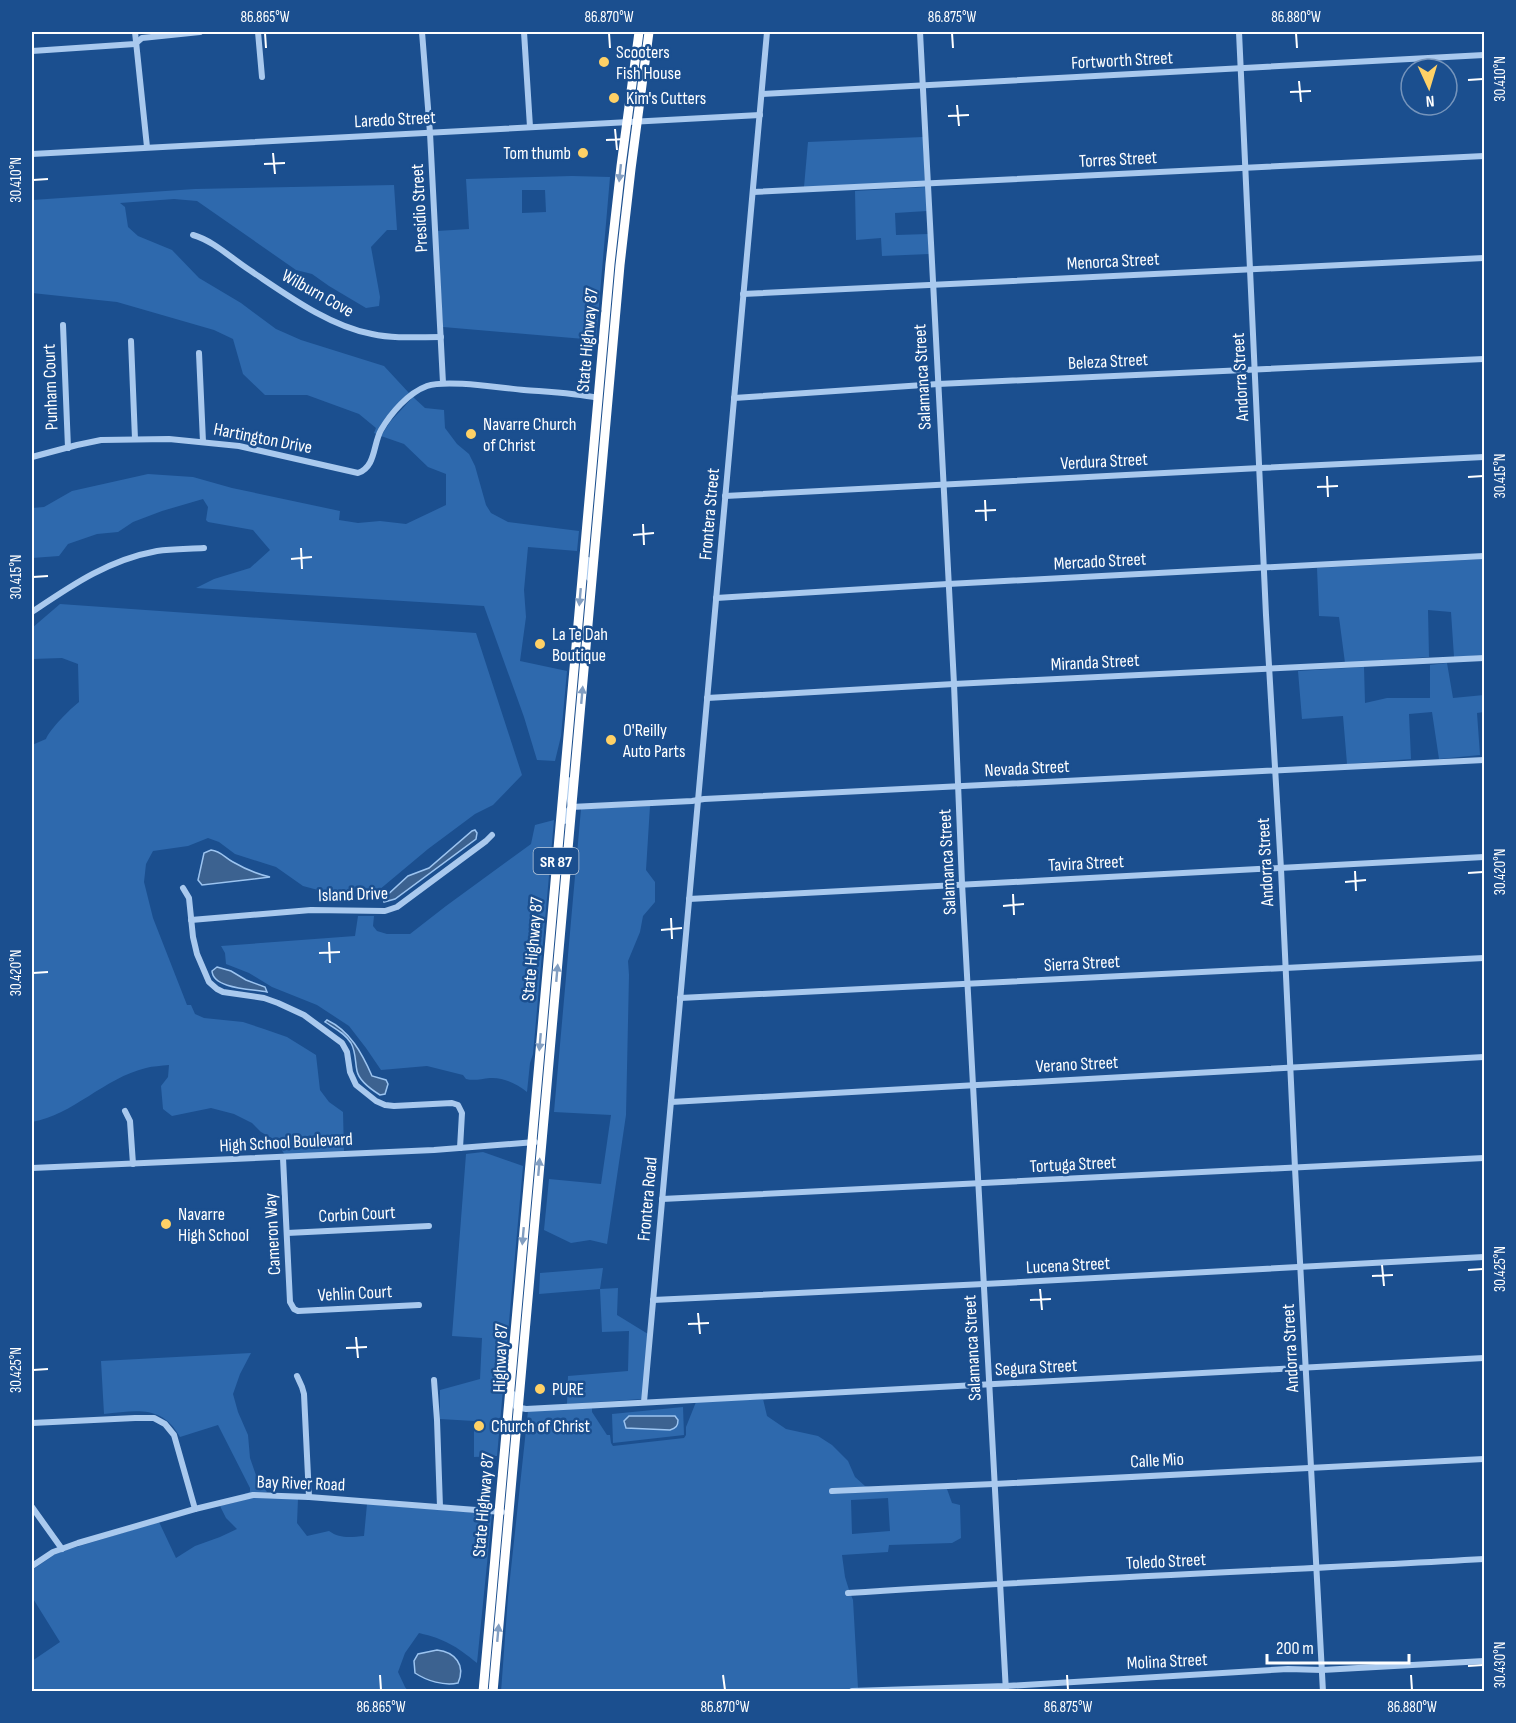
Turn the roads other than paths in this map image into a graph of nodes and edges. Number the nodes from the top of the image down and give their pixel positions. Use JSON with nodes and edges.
{"nodes":[{"id":1,"x":135,"y":32,"type":"edge"},
{"id":2,"x":200,"y":32,"type":"edge"},
{"id":3,"x":258,"y":32,"type":"edge"},
{"id":4,"x":422,"y":32,"type":"edge"},
{"id":5,"x":524,"y":32,"type":"edge"},
{"id":6,"x":639,"y":32,"type":"edge"},
{"id":7,"x":649,"y":32,"type":"edge"},
{"id":8,"x":767,"y":32,"type":"edge"},
{"id":9,"x":920,"y":32,"type":"edge"},
{"id":10,"x":1239,"y":32,"type":"edge"},
{"id":11,"x":135,"y":44,"type":"junction"},
{"id":12,"x":32,"y":51,"type":"edge"},
{"id":13,"x":1485,"y":56,"type":"edge"},
{"id":14,"x":1241,"y":69,"type":"junction"},
{"id":15,"x":261,"y":76,"type":"dead end"},
{"id":16,"x":923,"y":85,"type":"junction"},
{"id":17,"x":762,"y":94,"type":"junction"},
{"id":18,"x":760,"y":115,"type":"junction"},
{"id":19,"x":632,"y":122,"type":"junction"},
{"id":20,"x":530,"y":127,"type":"junction"},
{"id":21,"x":430,"y":133,"type":"junction"},
{"id":22,"x":147,"y":147,"type":"junction"},
{"id":23,"x":32,"y":154,"type":"edge"},
{"id":24,"x":1485,"y":156,"type":"edge"},
{"id":25,"x":1245,"y":168,"type":"junction"},
{"id":26,"x":928,"y":184,"type":"junction"},
{"id":27,"x":753,"y":192,"type":"junction"},
{"id":28,"x":193,"y":235,"type":"dead end"},
{"id":29,"x":1485,"y":258,"type":"edge"},
{"id":30,"x":1250,"y":269,"type":"junction"},
{"id":31,"x":933,"y":285,"type":"junction"},
{"id":32,"x":618,"y":294,"type":"junction"},
{"id":33,"x":743,"y":294,"type":"junction"},
{"id":34,"x":63,"y":325,"type":"dead end"},
{"id":35,"x":441,"y":337,"type":"junction"},
{"id":36,"x":131,"y":342,"type":"dead end"},
{"id":37,"x":199,"y":353,"type":"dead end"},
{"id":38,"x":1485,"y":359,"type":"edge"},
{"id":39,"x":1255,"y":370,"type":"junction"},
{"id":40,"x":443,"y":383,"type":"junction"},
{"id":41,"x":938,"y":384,"type":"junction"},
{"id":42,"x":598,"y":398,"type":"junction"},
{"id":43,"x":734,"y":398,"type":"junction"},
{"id":44,"x":135,"y":439,"type":"junction"},
{"id":45,"x":202,"y":442,"type":"junction"},
{"id":46,"x":68,"y":448,"type":"junction"},
{"id":47,"x":1485,"y":457,"type":"edge"},
{"id":48,"x":32,"y":458,"type":"edge"},
{"id":49,"x":1260,"y":468,"type":"junction"},
{"id":50,"x":590,"y":485,"type":"junction"},
{"id":51,"x":943,"y":485,"type":"junction"},
{"id":52,"x":600,"y":489,"type":"junction"},
{"id":53,"x":725,"y":496,"type":"junction"},
{"id":54,"x":204,"y":549,"type":"dead end"},
{"id":55,"x":1485,"y":556,"type":"edge"},
{"id":56,"x":1265,"y":568,"type":"junction"},
{"id":57,"x":592,"y":581,"type":"junction"},
{"id":58,"x":948,"y":584,"type":"junction"},
{"id":59,"x":716,"y":598,"type":"junction"},
{"id":60,"x":32,"y":612,"type":"edge"},
{"id":61,"x":1485,"y":658,"type":"edge"},
{"id":62,"x":1270,"y":669,"type":"junction"},
{"id":63,"x":954,"y":684,"type":"junction"},
{"id":64,"x":707,"y":699,"type":"junction"},
{"id":65,"x":571,"y":702,"type":"junction"},
{"id":66,"x":1485,"y":760,"type":"edge"},
{"id":67,"x":1275,"y":770,"type":"junction"},
{"id":68,"x":958,"y":786,"type":"junction"},
{"id":69,"x":697,"y":800,"type":"junction"},
{"id":70,"x":572,"y":807,"type":"junction"},
{"id":71,"x":492,"y":835,"type":"dead end"},
{"id":72,"x":1485,"y":856,"type":"edge"},
{"id":73,"x":1281,"y":869,"type":"junction"},
{"id":74,"x":962,"y":884,"type":"junction"},
{"id":75,"x":183,"y":888,"type":"dead end"},
{"id":76,"x":689,"y":899,"type":"junction"},
{"id":77,"x":191,"y":920,"type":"junction"},
{"id":78,"x":550,"y":930,"type":"junction"},
{"id":79,"x":1485,"y":958,"type":"edge"},
{"id":80,"x":1285,"y":969,"type":"junction"},
{"id":81,"x":969,"y":984,"type":"junction"},
{"id":82,"x":680,"y":998,"type":"junction"},
{"id":83,"x":1485,"y":1057,"type":"edge"},
{"id":84,"x":1290,"y":1068,"type":"junction"},
{"id":85,"x":974,"y":1084,"type":"junction"},
{"id":86,"x":671,"y":1102,"type":"junction"},
{"id":87,"x":125,"y":1111,"type":"dead end"},
{"id":88,"x":531,"y":1142,"type":"junction"},
{"id":89,"x":542,"y":1142,"type":"junction"},
{"id":90,"x":460,"y":1148,"type":"junction"},
{"id":91,"x":283,"y":1158,"type":"junction"},
{"id":92,"x":1485,"y":1158,"type":"edge"},
{"id":93,"x":133,"y":1164,"type":"junction"},
{"id":94,"x":32,"y":1168,"type":"edge"},
{"id":95,"x":1295,"y":1168,"type":"junction"},
{"id":96,"x":979,"y":1184,"type":"junction"},
{"id":97,"x":662,"y":1199,"type":"junction"},
{"id":98,"x":429,"y":1226,"type":"dead end"},
{"id":99,"x":287,"y":1233,"type":"junction"},
{"id":100,"x":1485,"y":1257,"type":"edge"},
{"id":101,"x":1301,"y":1267,"type":"junction"},
{"id":102,"x":984,"y":1284,"type":"junction"},
{"id":103,"x":653,"y":1300,"type":"junction"},
{"id":104,"x":419,"y":1305,"type":"dead end"},
{"id":105,"x":293,"y":1308,"type":"joint"},
{"id":106,"x":517,"y":1308,"type":"junction"},
{"id":107,"x":1485,"y":1358,"type":"edge"},
{"id":108,"x":1306,"y":1369,"type":"junction"},
{"id":109,"x":297,"y":1376,"type":"dead end"},
{"id":110,"x":434,"y":1380,"type":"dead end"},
{"id":111,"x":990,"y":1385,"type":"junction"},
{"id":112,"x":644,"y":1402,"type":"junction"},
{"id":113,"x":518,"y":1408,"type":"junction"},
{"id":114,"x":32,"y":1423,"type":"edge"},
{"id":115,"x":1485,"y":1459,"type":"edge"},
{"id":116,"x":1312,"y":1467,"type":"junction"},
{"id":117,"x":994,"y":1484,"type":"junction"},
{"id":118,"x":832,"y":1491,"type":"dead end"},
{"id":119,"x":309,"y":1497,"type":"junction"},
{"id":120,"x":32,"y":1507,"type":"edge"},
{"id":121,"x":440,"y":1507,"type":"junction"},
{"id":122,"x":195,"y":1509,"type":"junction"},
{"id":123,"x":504,"y":1513,"type":"junction"},
{"id":124,"x":62,"y":1549,"type":"junction"},
{"id":125,"x":1485,"y":1559,"type":"edge"},
{"id":126,"x":32,"y":1566,"type":"edge"},
{"id":127,"x":1317,"y":1569,"type":"junction"},
{"id":128,"x":999,"y":1583,"type":"junction"},
{"id":129,"x":848,"y":1593,"type":"dead end"},
{"id":130,"x":1485,"y":1661,"type":"edge"},
{"id":131,"x":1322,"y":1670,"type":"junction"},
{"id":132,"x":1006,"y":1689,"type":"edge"},
{"id":133,"x":852,"y":1691,"type":"edge"},
{"id":134,"x":483,"y":1692,"type":"edge"},
{"id":135,"x":493,"y":1692,"type":"edge"},
{"id":136,"x":1323,"y":1692,"type":"edge"}],
"edges":[{"from":1,"to":11,"type":"street"},
{"from":2,"to":11,"type":"street"},
{"from":3,"to":15,"type":"street"},
{"from":4,"to":21,"type":"street","name":"Presidio Street"},
{"from":5,"to":20,"type":"street"},
{"from":6,"to":19,"type":"highway","name":"State Highway 87","number":"SR 87"},
{"from":7,"to":19,"type":"highway","number":"SR 87"},
{"from":8,"to":17,"type":"street","name":"Frontera Street"},
{"from":9,"to":16,"type":"street","name":"Salamanca Street"},
{"from":10,"to":14,"type":"street","name":"Andorra Street"},
{"from":11,"to":12,"type":"street"},
{"from":11,"to":22,"type":"street"},
{"from":13,"to":14,"type":"street","name":"Fortworth Street"},
{"from":14,"to":16,"type":"street","name":"Fortworth Street"},
{"from":14,"to":25,"type":"street","name":"Andorra Street"},
{"from":16,"to":17,"type":"street","name":"Fortworth Street"},
{"from":16,"to":26,"type":"street","name":"Salamanca Street"},
{"from":17,"to":18,"type":"street","name":"Frontera Street"},
{"from":18,"to":19,"type":"street","name":"Laredo Street"},
{"from":18,"to":27,"type":"street","name":"Frontera Street"},
{"from":19,"to":20,"type":"street","name":"Laredo Street"},
{"from":19,"to":32,"type":"highway","number":"SR 87"},
{"from":19,"to":42,"type":"highway","name":"State Highway 87","number":"SR 87","one_way":true},
{"from":20,"to":21,"type":"street","name":"Laredo Street"},
{"from":21,"to":22,"type":"street","name":"Laredo Street"},
{"from":21,"to":35,"type":"street","name":"Presidio Street"},
{"from":22,"to":23,"type":"street","name":"Laredo Street"},
{"from":24,"to":25,"type":"street","name":"Torres Street"},
{"from":25,"to":26,"type":"street","name":"Torres Street"},
{"from":25,"to":30,"type":"street","name":"Andorra Street"},
{"from":26,"to":27,"type":"street","name":"Torres Street"},
{"from":26,"to":31,"type":"street","name":"Salamanca Street"},
{"from":27,"to":33,"type":"street","name":"Frontera Street"},
{"from":28,"to":35,"type":"street","name":"Wilburn Cove"},
{"from":29,"to":30,"type":"street","name":"Menorca Street"},
{"from":30,"to":31,"type":"street","name":"Menorca Street"},
{"from":30,"to":39,"type":"street","name":"Andorra Street"},
{"from":31,"to":33,"type":"street","name":"Menorca Street"},
{"from":31,"to":41,"type":"street","name":"Salamanca Street"},
{"from":32,"to":42,"type":"street"},
{"from":32,"to":52,"type":"highway","number":"SR 87"},
{"from":33,"to":43,"type":"street","name":"Frontera Street"},
{"from":34,"to":46,"type":"street","name":"Punham Court"},
{"from":35,"to":40,"type":"street","name":"Presidio Street"},
{"from":36,"to":44,"type":"street"},
{"from":37,"to":45,"type":"street"},
{"from":38,"to":39,"type":"street","name":"Beleza Street"},
{"from":39,"to":41,"type":"street","name":"Beleza Street"},
{"from":39,"to":49,"type":"street","name":"Andorra Street"},
{"from":40,"to":42,"type":"street"},
{"from":40,"to":45,"type":"street","name":"Hartington Drive"},
{"from":41,"to":43,"type":"street","name":"Beleza Street"},
{"from":41,"to":51,"type":"street","name":"Salamanca Street"},
{"from":42,"to":50,"type":"highway","name":"State Highway 87","number":"SR 87"},
{"from":42,"to":52,"type":"street"},
{"from":43,"to":53,"type":"street","name":"Frontera Street"},
{"from":44,"to":45,"type":"street","name":"Hartington Drive"},
{"from":44,"to":46,"type":"street","name":"Hartington Drive"},
{"from":46,"to":48,"type":"street","name":"Hartington Drive"},
{"from":47,"to":49,"type":"street","name":"Verdura Street"},
{"from":49,"to":51,"type":"street","name":"Verdura Street"},
{"from":49,"to":56,"type":"street","name":"Andorra Street"},
{"from":50,"to":57,"type":"street"},
{"from":50,"to":65,"type":"highway","name":"State Highway 87","number":"SR 87","one_way":true},
{"from":51,"to":53,"type":"street","name":"Verdura Street"},
{"from":51,"to":58,"type":"street","name":"Salamanca Street"},
{"from":52,"to":57,"type":"highway","number":"SR 87"},
{"from":53,"to":59,"type":"street","name":"Frontera Street"},
{"from":54,"to":60,"type":"street"},
{"from":55,"to":56,"type":"street","name":"Mercado Street"},
{"from":56,"to":58,"type":"street","name":"Mercado Street"},
{"from":56,"to":62,"type":"street","name":"Andorra Street"},
{"from":70,"to":57,"type":"highway","number":"SR 87","one_way":true},
{"from":58,"to":59,"type":"street","name":"Mercado Street"},
{"from":58,"to":63,"type":"street","name":"Salamanca Street"},
{"from":59,"to":64,"type":"street","name":"Frontera Street"},
{"from":61,"to":62,"type":"street","name":"Miranda Street"},
{"from":62,"to":63,"type":"street","name":"Miranda Street"},
{"from":62,"to":67,"type":"street","name":"Andorra Street"},
{"from":63,"to":64,"type":"street","name":"Miranda Street"},
{"from":63,"to":68,"type":"street","name":"Salamanca Street"},
{"from":64,"to":69,"type":"street","name":"Frontera Street"},
{"from":65,"to":70,"type":"street"},
{"from":65,"to":78,"type":"highway","name":"State Highway 87","number":"SR 87"},
{"from":66,"to":67,"type":"street","name":"Nevada Street"},
{"from":67,"to":68,"type":"street","name":"Nevada Street"},
{"from":67,"to":73,"type":"street","name":"Andorra Street"},
{"from":68,"to":69,"type":"street","name":"Nevada Street"},
{"from":68,"to":74,"type":"street","name":"Salamanca Street"},
{"from":69,"to":70,"type":"street","name":"Nevada Street"},
{"from":69,"to":76,"type":"street","name":"Frontera Street"},
{"from":70,"to":78,"type":"street"},
{"from":89,"to":70,"type":"highway","number":"SR 87","one_way":true},
{"from":71,"to":77,"type":"street","name":"Island Drive"},
{"from":72,"to":73,"type":"street","name":"Tavira Street"},
{"from":73,"to":74,"type":"street","name":"Tavira Street"},
{"from":73,"to":80,"type":"street","name":"Andorra Street"},
{"from":74,"to":76,"type":"street","name":"Tavira Street"},
{"from":74,"to":81,"type":"street","name":"Salamanca Street"},
{"from":75,"to":77,"type":"street"},
{"from":76,"to":82,"type":"street","name":"Frontera Street"},
{"from":77,"to":90,"type":"street"},
{"from":78,"to":88,"type":"highway","name":"State Highway 87","number":"SR 87","one_way":true},
{"from":79,"to":80,"type":"street","name":"Sierra Street"},
{"from":80,"to":81,"type":"street","name":"Sierra Street"},
{"from":80,"to":84,"type":"street","name":"Andorra Street"},
{"from":81,"to":82,"type":"street","name":"Sierra Street"},
{"from":81,"to":85,"type":"street","name":"Salamanca Street"},
{"from":82,"to":86,"type":"street","name":"Frontera Road"},
{"from":83,"to":84,"type":"street","name":"Verano Street"},
{"from":84,"to":85,"type":"street","name":"Verano Street"},
{"from":84,"to":95,"type":"street","name":"Andorra Street"},
{"from":85,"to":86,"type":"street","name":"Verano Street"},
{"from":85,"to":96,"type":"street","name":"Salamanca Street"},
{"from":86,"to":97,"type":"street","name":"Frontera Road"},
{"from":87,"to":93,"type":"street"},
{"from":88,"to":89,"type":"street","name":"High School Boulevard"},
{"from":88,"to":90,"type":"street","name":"High School Boulevard"},
{"from":88,"to":106,"type":"highway","name":"State Highway 87","number":"SR 87","one_way":true},
{"from":113,"to":89,"type":"highway","number":"SR 87","one_way":true},
{"from":90,"to":91,"type":"street","name":"High School Boulevard"},
{"from":91,"to":93,"type":"street","name":"High School Boulevard"},
{"from":91,"to":99,"type":"street","name":"Cameron Way"},
{"from":92,"to":95,"type":"street","name":"Tortuga Street"},
{"from":93,"to":94,"type":"street","name":"High School Boulevard"},
{"from":95,"to":96,"type":"street","name":"Tortuga Street"},
{"from":95,"to":101,"type":"street","name":"Andorra Street"},
{"from":96,"to":97,"type":"street","name":"Tortuga Street"},
{"from":96,"to":102,"type":"street","name":"Salamanca Street"},
{"from":97,"to":103,"type":"street","name":"Frontera Road"},
{"from":98,"to":99,"type":"street","name":"Corbin Court"},
{"from":99,"to":105,"type":"street","name":"Cameron Way"},
{"from":100,"to":101,"type":"street","name":"Lucena Street"},
{"from":101,"to":102,"type":"street","name":"Lucena Street"},
{"from":101,"to":108,"type":"street","name":"Andorra Street"},
{"from":102,"to":103,"type":"street","name":"Lucena Street"},
{"from":102,"to":111,"type":"street","name":"Salamanca Street"},
{"from":103,"to":112,"type":"street","name":"Frontera Road"},
{"from":104,"to":105,"type":"street","name":"Vehlin Court"},
{"from":106,"to":113,"type":"street","name":"Highway 87"},
{"from":106,"to":123,"type":"highway","name":"State Highway 87","number":"SR 87"},
{"from":107,"to":108,"type":"street","name":"Segura Street"},
{"from":108,"to":111,"type":"street","name":"Segura Street"},
{"from":108,"to":116,"type":"street","name":"Andorra Street"},
{"from":109,"to":119,"type":"street"},
{"from":110,"to":121,"type":"street"},
{"from":111,"to":112,"type":"street","name":"Segura Street"},
{"from":111,"to":117,"type":"street","name":"Salamanca Street"},
{"from":112,"to":113,"type":"street","name":"Segura Street"},
{"from":113,"to":123,"type":"highway","number":"SR 87"},
{"from":114,"to":122,"type":"street"},
{"from":115,"to":116,"type":"street","name":"Calle Mio"},
{"from":116,"to":117,"type":"street","name":"Calle Mio"},
{"from":116,"to":127,"type":"street","name":"Andorra Street"},
{"from":117,"to":118,"type":"street","name":"Calle Mio"},
{"from":117,"to":128,"type":"street","name":"Salamanca Street"},
{"from":119,"to":121,"type":"street","name":"Bay River Road"},
{"from":119,"to":122,"type":"street","name":"Bay River Road"},
{"from":120,"to":124,"type":"street"},
{"from":121,"to":123,"type":"street","name":"Bay River Road"},
{"from":122,"to":124,"type":"street","name":"Bay River Road"},
{"from":123,"to":134,"type":"highway","name":"State Highway 87","number":"SR 87"},
{"from":135,"to":123,"type":"highway","number":"SR 87","one_way":true},
{"from":124,"to":126,"type":"street","name":"Bay River Road"},
{"from":125,"to":127,"type":"street","name":"Toledo Street"},
{"from":127,"to":128,"type":"street","name":"Toledo Street"},
{"from":127,"to":131,"type":"street","name":"Andorra Street"},
{"from":128,"to":129,"type":"street","name":"Toledo Street"},
{"from":128,"to":132,"type":"street","name":"Salamanca Street"},
{"from":130,"to":131,"type":"street","name":"Molina Street"},
{"from":131,"to":132,"type":"street","name":"Molina Street"},
{"from":131,"to":136,"type":"street","name":"Andorra Street"},
{"from":132,"to":133,"type":"street","name":"Molina Street"}]}
